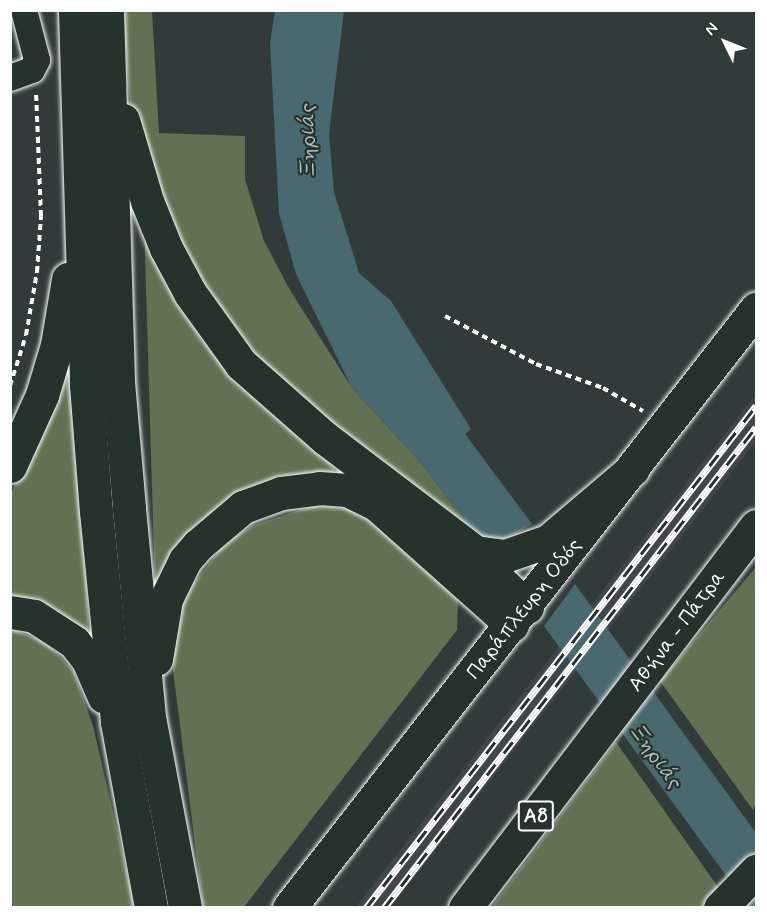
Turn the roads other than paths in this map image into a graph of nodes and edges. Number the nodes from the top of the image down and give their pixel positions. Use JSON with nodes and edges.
{"nodes":[{"id":1,"x":24,"y":10,"type":"edge"},
{"id":2,"x":75,"y":10,"type":"edge"},
{"id":3,"x":107,"y":10,"type":"edge"},
{"id":4,"x":111,"y":10,"type":"edge"},
{"id":5,"x":21,"y":74,"type":"edge"},
{"id":6,"x":78,"y":91,"type":"junction"},
{"id":7,"x":756,"y":309,"type":"edge"},
{"id":8,"x":10,"y":466,"type":"edge"},
{"id":9,"x":633,"y":470,"type":"junction"},
{"id":10,"x":756,"y":526,"type":"edge"},
{"id":11,"x":456,"y":539,"type":"junction"},
{"id":12,"x":10,"y":612,"type":"edge"},
{"id":13,"x":519,"y":616,"type":"junction"},
{"id":14,"x":162,"y":796,"type":"junction"},
{"id":15,"x":131,"y":804,"type":"junction"},
{"id":16,"x":756,"y":871,"type":"edge"},
{"id":17,"x":756,"y":880,"type":"edge"},
{"id":18,"x":151,"y":908,"type":"edge"},
{"id":19,"x":184,"y":908,"type":"edge"},
{"id":20,"x":289,"y":908,"type":"edge"},
{"id":21,"x":465,"y":908,"type":"edge"},
{"id":22,"x":720,"y":908,"type":"edge"},
{"id":23,"x":747,"y":908,"type":"edge"}],
"edges":[{"from":1,"to":5,"type":"lane"},
{"from":2,"to":6,"type":"main road"},
{"from":3,"to":14,"type":"main road"},
{"from":4,"to":11,"type":"main road"},
{"from":6,"to":8,"type":"main road"},
{"from":6,"to":15,"type":"main road"},
{"from":7,"to":9,"type":"main road","name":"Παράπλευρη Οδός"},
{"from":9,"to":11,"type":"main road"},
{"from":9,"to":13,"type":"main road","name":"Παράπλευρη Οδός"},
{"from":10,"to":21,"type":"main road","name":"Αθήνα - Πάτρα","number":"Α8"},
{"from":11,"to":13,"type":"main road"},
{"from":12,"to":15,"type":"main road"},
{"from":13,"to":14,"type":"main road"},
{"from":13,"to":20,"type":"main road","name":"Παράπλευρη Οδός"},
{"from":14,"to":19,"type":"main road"},
{"from":15,"to":18,"type":"main road"},
{"from":16,"to":22,"type":"main road"},
{"from":17,"to":23,"type":"main road"}]}
